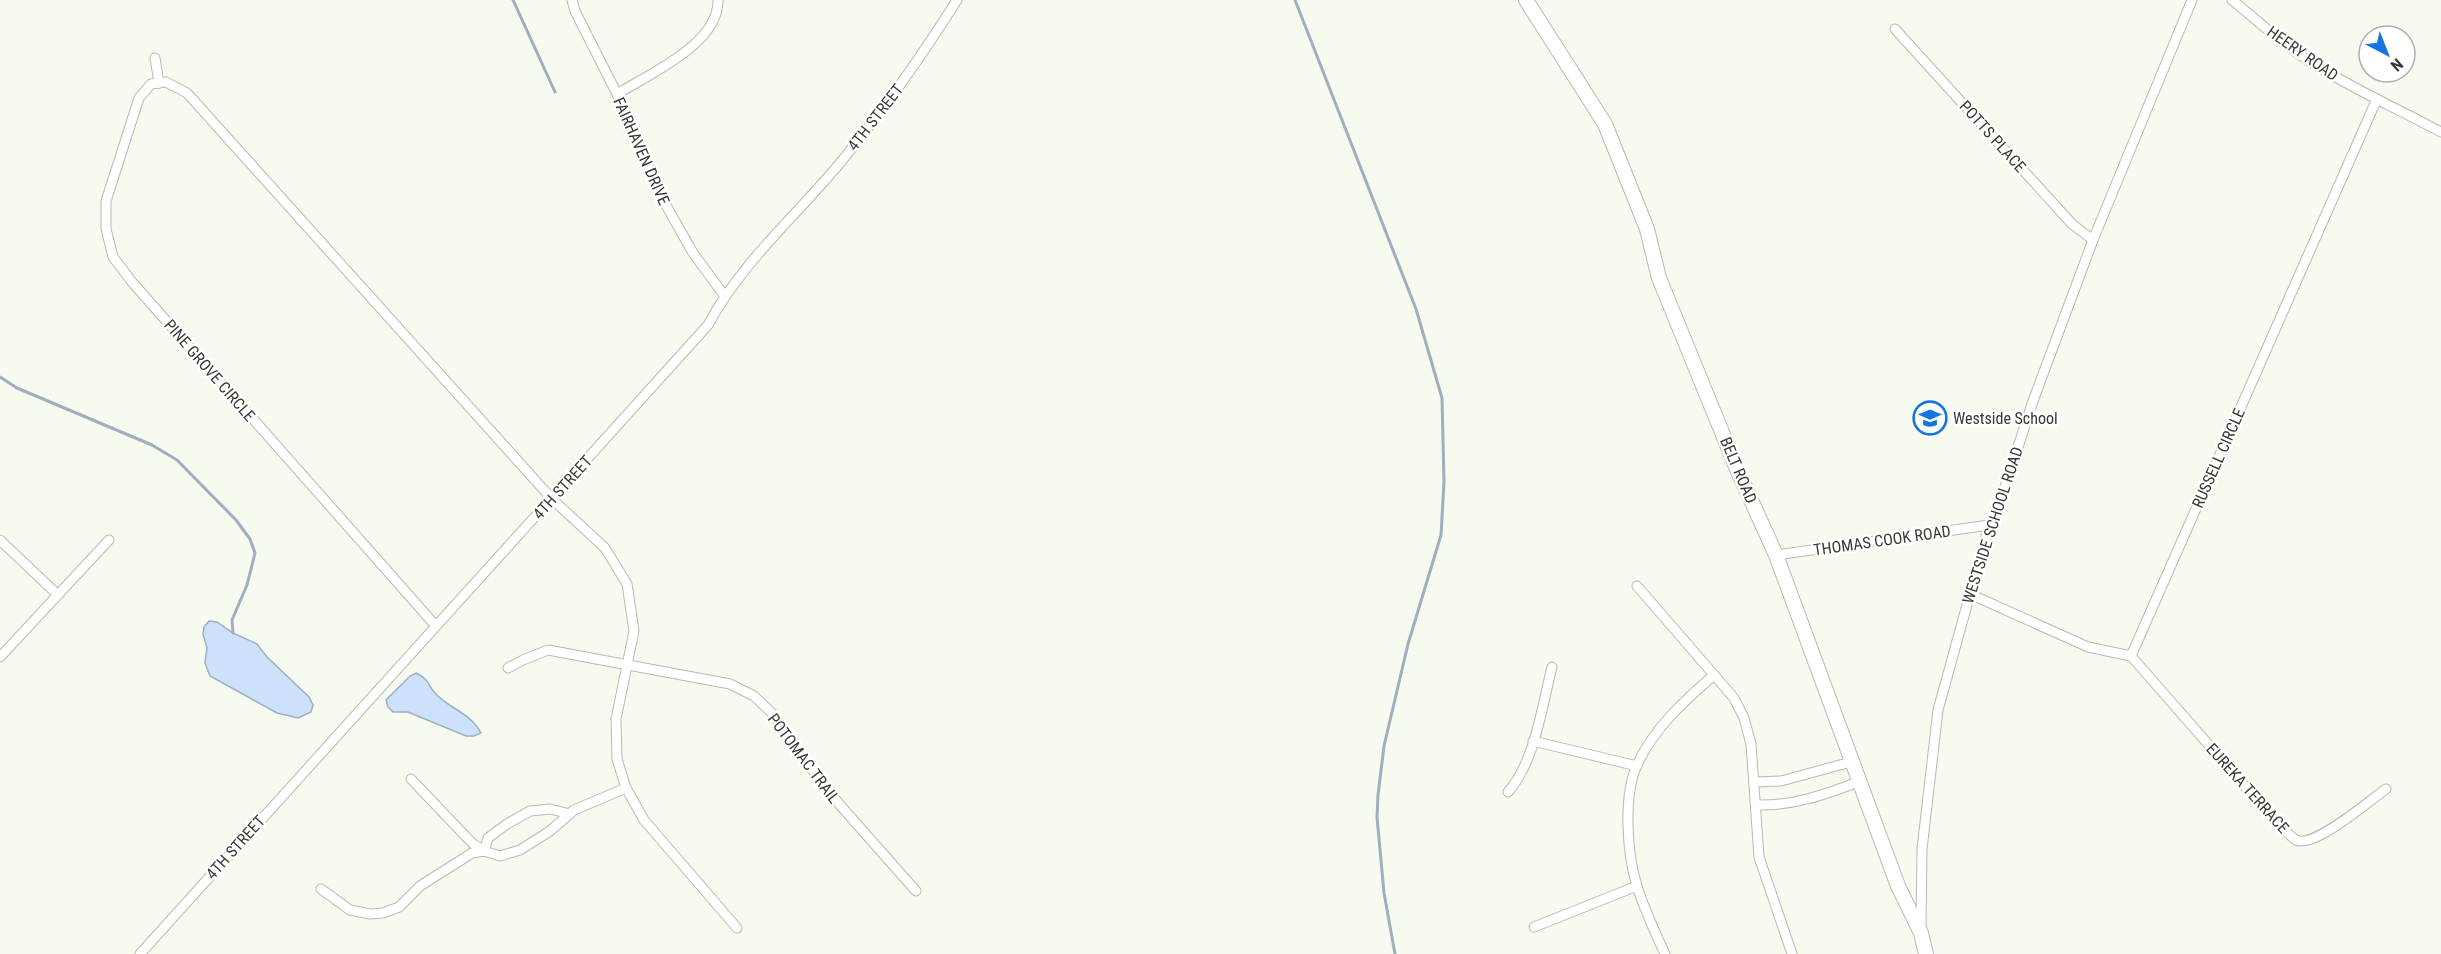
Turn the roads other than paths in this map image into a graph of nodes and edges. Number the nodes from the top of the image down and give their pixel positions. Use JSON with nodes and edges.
{"nodes":[{"id":1,"x":572,"y":0,"type":"edge"},
{"id":2,"x":718,"y":0,"type":"edge"},
{"id":3,"x":957,"y":0,"type":"edge"},
{"id":4,"x":1526,"y":0,"type":"edge"},
{"id":5,"x":2192,"y":0,"type":"edge"},
{"id":6,"x":2232,"y":0,"type":"edge"},
{"id":7,"x":1895,"y":29,"type":"dead end"},
{"id":8,"x":155,"y":57,"type":"dead end"},
{"id":9,"x":159,"y":83,"type":"junction"},
{"id":10,"x":617,"y":94,"type":"junction"},
{"id":11,"x":2376,"y":100,"type":"junction"},
{"id":12,"x":2441,"y":132,"type":"edge"},
{"id":13,"x":2093,"y":240,"type":"junction"},
{"id":14,"x":724,"y":295,"type":"junction"},
{"id":15,"x":552,"y":499,"type":"junction"},
{"id":16,"x":1989,"y":525,"type":"junction"},
{"id":17,"x":0,"y":540,"type":"edge"},
{"id":18,"x":109,"y":540,"type":"dead end"},
{"id":19,"x":1776,"y":555,"type":"junction"},
{"id":20,"x":1637,"y":586,"type":"dead end"},
{"id":21,"x":1970,"y":594,"type":"junction"},
{"id":22,"x":58,"y":595,"type":"junction"},
{"id":23,"x":435,"y":625,"type":"junction"},
{"id":24,"x":2131,"y":656,"type":"junction"},
{"id":25,"x":0,"y":657,"type":"edge"},
{"id":26,"x":628,"y":666,"type":"junction"},
{"id":27,"x":1552,"y":667,"type":"dead end"},
{"id":28,"x":508,"y":668,"type":"dead end"},
{"id":29,"x":1714,"y":675,"type":"junction"},
{"id":30,"x":1533,"y":741,"type":"junction"},
{"id":31,"x":1851,"y":762,"type":"junction"},
{"id":32,"x":1636,"y":766,"type":"junction"},
{"id":33,"x":411,"y":779,"type":"dead end"},
{"id":34,"x":1755,"y":782,"type":"junction"},
{"id":35,"x":1858,"y":782,"type":"junction"},
{"id":36,"x":626,"y":788,"type":"junction"},
{"id":37,"x":2386,"y":789,"type":"dead end"},
{"id":38,"x":1508,"y":792,"type":"dead end"},
{"id":39,"x":1757,"y":805,"type":"junction"},
{"id":40,"x":570,"y":814,"type":"junction"},
{"id":41,"x":484,"y":851,"type":"junction"},
{"id":42,"x":1637,"y":886,"type":"junction"},
{"id":43,"x":321,"y":890,"type":"dead end"},
{"id":44,"x":916,"y":891,"type":"dead end"},
{"id":45,"x":1534,"y":927,"type":"dead end"},
{"id":46,"x":736,"y":928,"type":"dead end"},
{"id":47,"x":1921,"y":933,"type":"junction"},
{"id":48,"x":140,"y":954,"type":"edge"},
{"id":49,"x":1665,"y":954,"type":"edge"},
{"id":50,"x":1792,"y":954,"type":"edge"},
{"id":51,"x":1926,"y":954,"type":"edge"}],
"edges":[{"from":1,"to":10,"type":"street","name":"FAIRHAVEN DRIVE"},
{"from":2,"to":10,"type":"street"},
{"from":3,"to":14,"type":"street","name":"4TH STREET"},
{"from":4,"to":19,"type":"street","name":"BELT ROAD"},
{"from":5,"to":13,"type":"street","name":"WESTSIDE SCHOOL ROAD"},
{"from":6,"to":11,"type":"street","name":"HEERY ROAD"},
{"from":7,"to":13,"type":"street","name":"POTTS PLACE"},
{"from":8,"to":9,"type":"street"},
{"from":9,"to":15,"type":"street"},
{"from":9,"to":23,"type":"street","name":"PINE GROVE CIRCLE"},
{"from":10,"to":14,"type":"street","name":"FAIRHAVEN DRIVE"},
{"from":11,"to":12,"type":"street","name":"HEERY ROAD"},
{"from":11,"to":24,"type":"street","name":"RUSSELL CIRCLE"},
{"from":13,"to":16,"type":"street","name":"WESTSIDE SCHOOL ROAD"},
{"from":14,"to":15,"type":"street","name":"4TH STREET"},
{"from":15,"to":23,"type":"street","name":"4TH STREET"},
{"from":15,"to":26,"type":"street"},
{"from":16,"to":19,"type":"street","name":"THOMAS COOK ROAD"},
{"from":16,"to":21,"type":"street","name":"WESTSIDE SCHOOL ROAD"},
{"from":17,"to":22,"type":"street"},
{"from":18,"to":22,"type":"street"},
{"from":19,"to":31,"type":"street","name":"BELT ROAD"},
{"from":20,"to":29,"type":"street"},
{"from":21,"to":24,"type":"street"},
{"from":21,"to":47,"type":"street","name":"WESTSIDE SCHOOL ROAD"},
{"from":22,"to":25,"type":"street"},
{"from":23,"to":48,"type":"street","name":"4TH STREET"},
{"from":24,"to":37,"type":"street","name":"EUREKA TERRACE"},
{"from":26,"to":28,"type":"street","name":"POTOMAC TRAIL"},
{"from":26,"to":36,"type":"street"},
{"from":26,"to":44,"type":"street","name":"POTOMAC TRAIL"},
{"from":27,"to":30,"type":"street"},
{"from":29,"to":32,"type":"street"},
{"from":29,"to":34,"type":"street"},
{"from":30,"to":32,"type":"street"},
{"from":30,"to":38,"type":"street"},
{"from":31,"to":34,"type":"street"},
{"from":31,"to":35,"type":"street","name":"BELT ROAD"},
{"from":32,"to":42,"type":"street"},
{"from":33,"to":41,"type":"street"},
{"from":34,"to":39,"type":"street"},
{"from":35,"to":39,"type":"street"},
{"from":35,"to":47,"type":"street","name":"BELT ROAD"},
{"from":36,"to":40,"type":"street"},
{"from":36,"to":46,"type":"street"},
{"from":39,"to":50,"type":"street"},
{"from":40,"to":41,"type":"street"},
{"from":40,"to":41,"type":"street"},
{"from":41,"to":43,"type":"street"},
{"from":42,"to":45,"type":"street"},
{"from":42,"to":49,"type":"street"},
{"from":47,"to":51,"type":"street","name":"BELT ROAD"}]}
